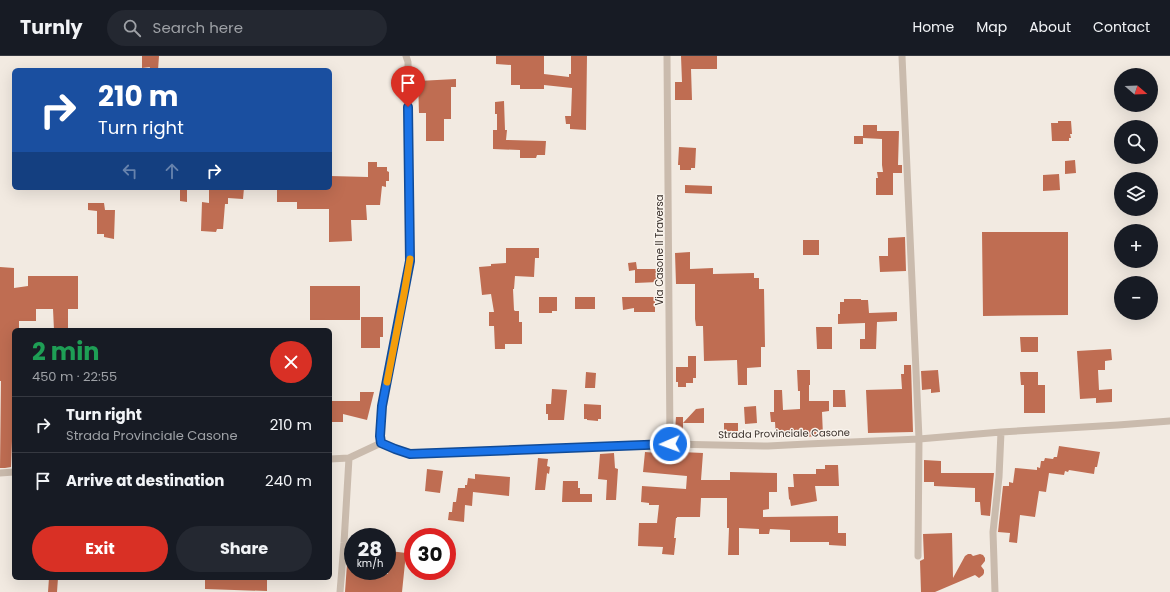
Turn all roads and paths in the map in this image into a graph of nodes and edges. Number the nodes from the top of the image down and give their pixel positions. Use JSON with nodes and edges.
{"nodes":[{"id":1,"x":406,"y":56,"type":"edge"},
{"id":2,"x":667,"y":56,"type":"edge"},
{"id":3,"x":902,"y":56,"type":"edge"},
{"id":4,"x":1170,"y":421,"type":"edge"},
{"id":5,"x":1001,"y":432,"type":"junction"},
{"id":6,"x":919,"y":439,"type":"junction"},
{"id":7,"x":381,"y":443,"type":"junction"},
{"id":8,"x":670,"y":444,"type":"junction"},
{"id":9,"x":332,"y":458,"type":"edge"},
{"id":10,"x":349,"y":458,"type":"junction"},
{"id":11,"x":12,"y":472,"type":"edge"},
{"id":12,"x":0,"y":473,"type":"edge"},
{"id":13,"x":918,"y":556,"type":"dead end"},
{"id":14,"x":340,"y":592,"type":"edge"},
{"id":15,"x":995,"y":592,"type":"edge"}],
"edges":[{"from":1,"to":7,"type":"street"},
{"from":2,"to":8,"type":"street","name":"Via Casone II Traversa"},
{"from":3,"to":6,"type":"street"},
{"from":4,"to":5,"type":"street","name":"Strada Provinciale Casone"},
{"from":5,"to":6,"type":"street","name":"Strada Provinciale Casone"},
{"from":5,"to":15,"type":"street"},
{"from":6,"to":8,"type":"street","name":"Strada Provinciale Casone"},
{"from":6,"to":13,"type":"street"},
{"from":7,"to":8,"type":"street","name":"Strada Provinciale Casone"},
{"from":7,"to":10,"type":"street"},
{"from":9,"to":10,"type":"street"},
{"from":10,"to":14,"type":"street"},
{"from":11,"to":12,"type":"street"}]}
